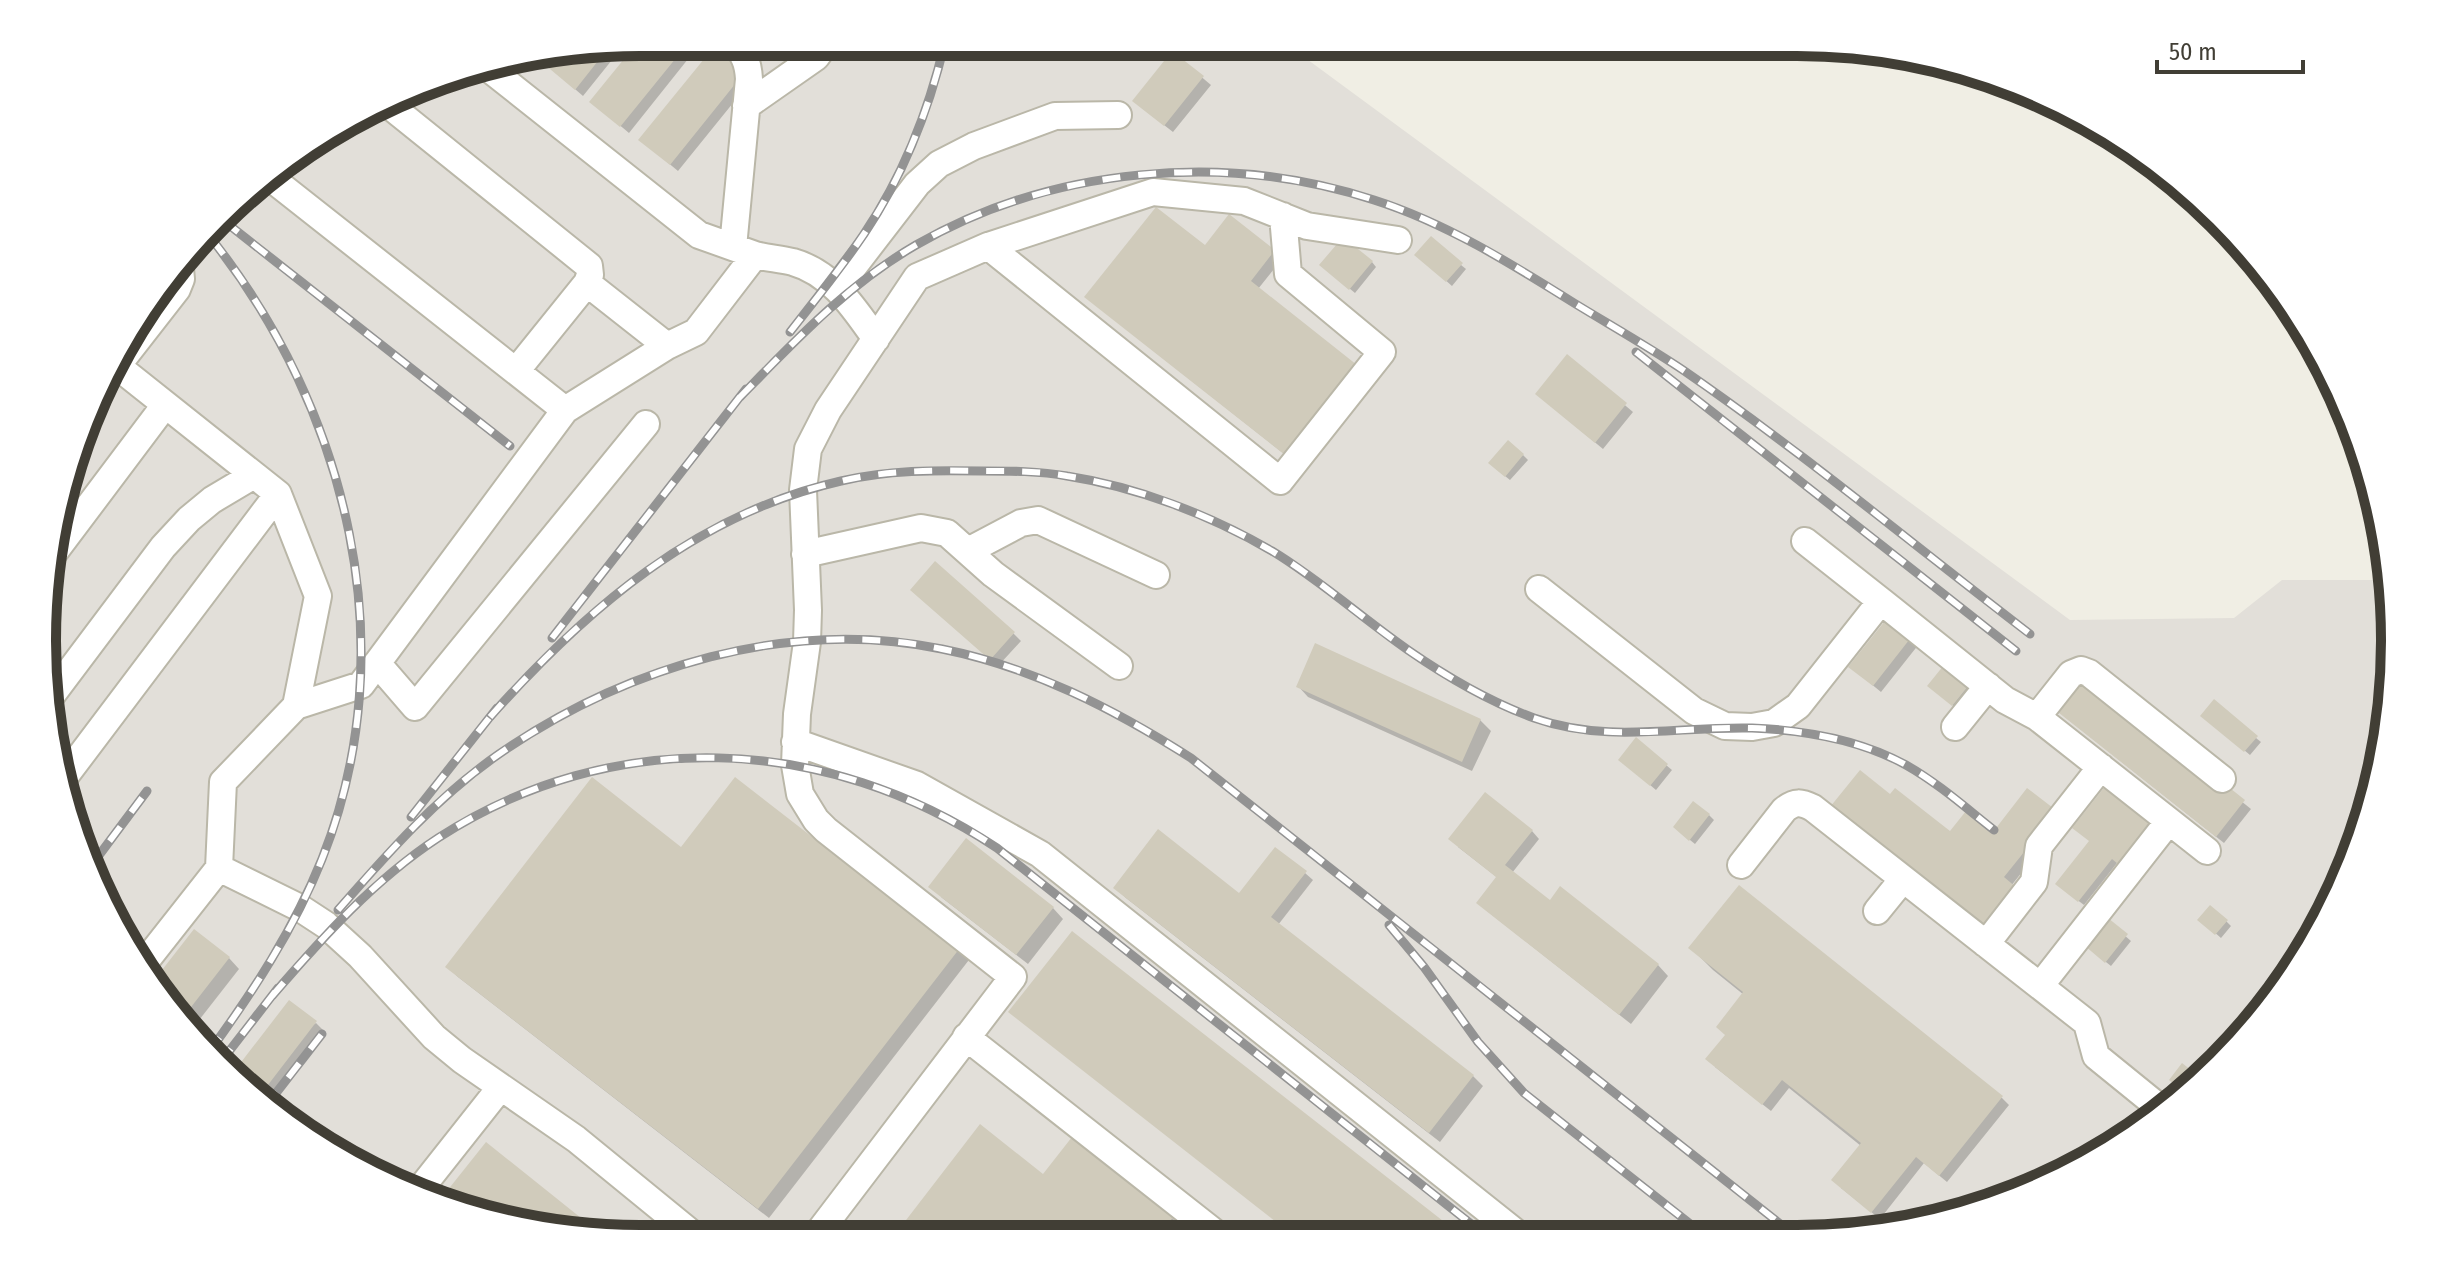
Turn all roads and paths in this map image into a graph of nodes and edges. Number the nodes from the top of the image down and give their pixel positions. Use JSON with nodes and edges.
{"nodes":[{"id":1,"x":744,"y":56,"type":"edge"},
{"id":2,"x":817,"y":56,"type":"edge"},
{"id":3,"x":496,"y":74,"type":"edge"},
{"id":4,"x":746,"y":106,"type":"junction"},
{"id":5,"x":395,"y":110,"type":"edge"},
{"id":6,"x":1118,"y":115,"type":"dead end"},
{"id":7,"x":277,"y":183,"type":"edge"},
{"id":8,"x":1283,"y":216,"type":"junction"},
{"id":9,"x":1398,"y":240,"type":"dead end"},
{"id":10,"x":988,"y":246,"type":"junction"},
{"id":11,"x":744,"y":251,"type":"junction"},
{"id":12,"x":180,"y":281,"type":"edge"},
{"id":13,"x":587,"y":283,"type":"junction"},
{"id":14,"x":837,"y":288,"type":"junction"},
{"id":15,"x":150,"y":324,"type":"edge"},
{"id":16,"x":876,"y":339,"type":"junction"},
{"id":17,"x":667,"y":346,"type":"junction"},
{"id":18,"x":122,"y":370,"type":"edge"},
{"id":19,"x":516,"y":371,"type":"junction"},
{"id":20,"x":165,"y":405,"type":"junction"},
{"id":21,"x":565,"y":410,"type":"junction"},
{"id":22,"x":646,"y":424,"type":"dead end"},
{"id":23,"x":254,"y":475,"type":"junction"},
{"id":24,"x":278,"y":494,"type":"junction"},
{"id":25,"x":65,"y":538,"type":"edge"},
{"id":26,"x":1805,"y":541,"type":"dead end"},
{"id":27,"x":968,"y":551,"type":"junction"},
{"id":28,"x":805,"y":554,"type":"junction"},
{"id":29,"x":1156,"y":575,"type":"dead end"},
{"id":30,"x":1539,"y":589,"type":"dead end"},
{"id":31,"x":1881,"y":601,"type":"junction"},
{"id":32,"x":377,"y":663,"type":"junction"},
{"id":33,"x":1119,"y":666,"type":"dead end"},
{"id":34,"x":1988,"y":686,"type":"junction"},
{"id":35,"x":58,"y":687,"type":"edge"},
{"id":36,"x":296,"y":706,"type":"junction"},
{"id":37,"x":2037,"y":717,"type":"junction"},
{"id":38,"x":1955,"y":727,"type":"dead end"},
{"id":39,"x":795,"y":742,"type":"junction"},
{"id":40,"x":2101,"y":767,"type":"junction"},
{"id":41,"x":70,"y":769,"type":"edge"},
{"id":42,"x":2222,"y":779,"type":"dead end"},
{"id":43,"x":2169,"y":821,"type":"junction"},
{"id":44,"x":2207,"y":851,"type":"dead end"},
{"id":45,"x":1741,"y":865,"type":"dead end"},
{"id":46,"x":219,"y":868,"type":"junction"},
{"id":47,"x":1903,"y":879,"type":"junction"},
{"id":48,"x":1877,"y":911,"type":"dead end"},
{"id":49,"x":1986,"y":944,"type":"junction"},
{"id":50,"x":149,"y":956,"type":"edge"},
{"id":51,"x":2040,"y":986,"type":"junction"},
{"id":52,"x":966,"y":1037,"type":"junction"},
{"id":53,"x":500,"y":1088,"type":"junction"},
{"id":54,"x":2154,"y":1103,"type":"edge"},
{"id":55,"x":424,"y":1184,"type":"edge"},
{"id":56,"x":681,"y":1225,"type":"edge"},
{"id":57,"x":824,"y":1225,"type":"edge"},
{"id":58,"x":1205,"y":1225,"type":"edge"},
{"id":59,"x":1506,"y":1225,"type":"edge"}],
"edges":[{"from":1,"to":4,"type":"street"},
{"from":2,"to":4,"type":"street"},
{"from":3,"to":11,"type":"street"},
{"from":4,"to":11,"type":"street"},
{"from":5,"to":13,"type":"street"},
{"from":6,"to":14,"type":"street"},
{"from":7,"to":19,"type":"street"},
{"from":8,"to":9,"type":"street"},
{"from":8,"to":10,"type":"street"},
{"from":8,"to":10,"type":"street"},
{"from":10,"to":16,"type":"street"},
{"from":11,"to":14,"type":"street"},
{"from":11,"to":17,"type":"street"},
{"from":12,"to":15,"type":"street"},
{"from":13,"to":17,"type":"street"},
{"from":13,"to":19,"type":"street"},
{"from":14,"to":16,"type":"street"},
{"from":16,"to":28,"type":"street"},
{"from":17,"to":21,"type":"street"},
{"from":18,"to":20,"type":"street"},
{"from":19,"to":21,"type":"street"},
{"from":20,"to":23,"type":"street"},
{"from":20,"to":25,"type":"street"},
{"from":21,"to":32,"type":"street"},
{"from":22,"to":32,"type":"street"},
{"from":23,"to":24,"type":"street"},
{"from":23,"to":35,"type":"street"},
{"from":24,"to":36,"type":"street"},
{"from":24,"to":41,"type":"street"},
{"from":26,"to":31,"type":"street"},
{"from":27,"to":28,"type":"street"},
{"from":27,"to":29,"type":"street"},
{"from":27,"to":33,"type":"street"},
{"from":28,"to":39,"type":"street"},
{"from":30,"to":31,"type":"street"},
{"from":31,"to":34,"type":"street"},
{"from":32,"to":36,"type":"street"},
{"from":34,"to":37,"type":"street"},
{"from":34,"to":38,"type":"street"},
{"from":36,"to":46,"type":"street"},
{"from":37,"to":40,"type":"street"},
{"from":37,"to":42,"type":"street"},
{"from":39,"to":52,"type":"street"},
{"from":39,"to":59,"type":"street"},
{"from":40,"to":43,"type":"street"},
{"from":40,"to":49,"type":"street"},
{"from":43,"to":44,"type":"street"},
{"from":43,"to":51,"type":"street"},
{"from":45,"to":47,"type":"street"},
{"from":46,"to":50,"type":"street"},
{"from":46,"to":53,"type":"street"},
{"from":47,"to":48,"type":"street"},
{"from":47,"to":49,"type":"street"},
{"from":49,"to":51,"type":"street"},
{"from":51,"to":54,"type":"street"},
{"from":52,"to":57,"type":"street"},
{"from":52,"to":58,"type":"street"},
{"from":53,"to":55,"type":"street"},
{"from":53,"to":56,"type":"street"}]}
